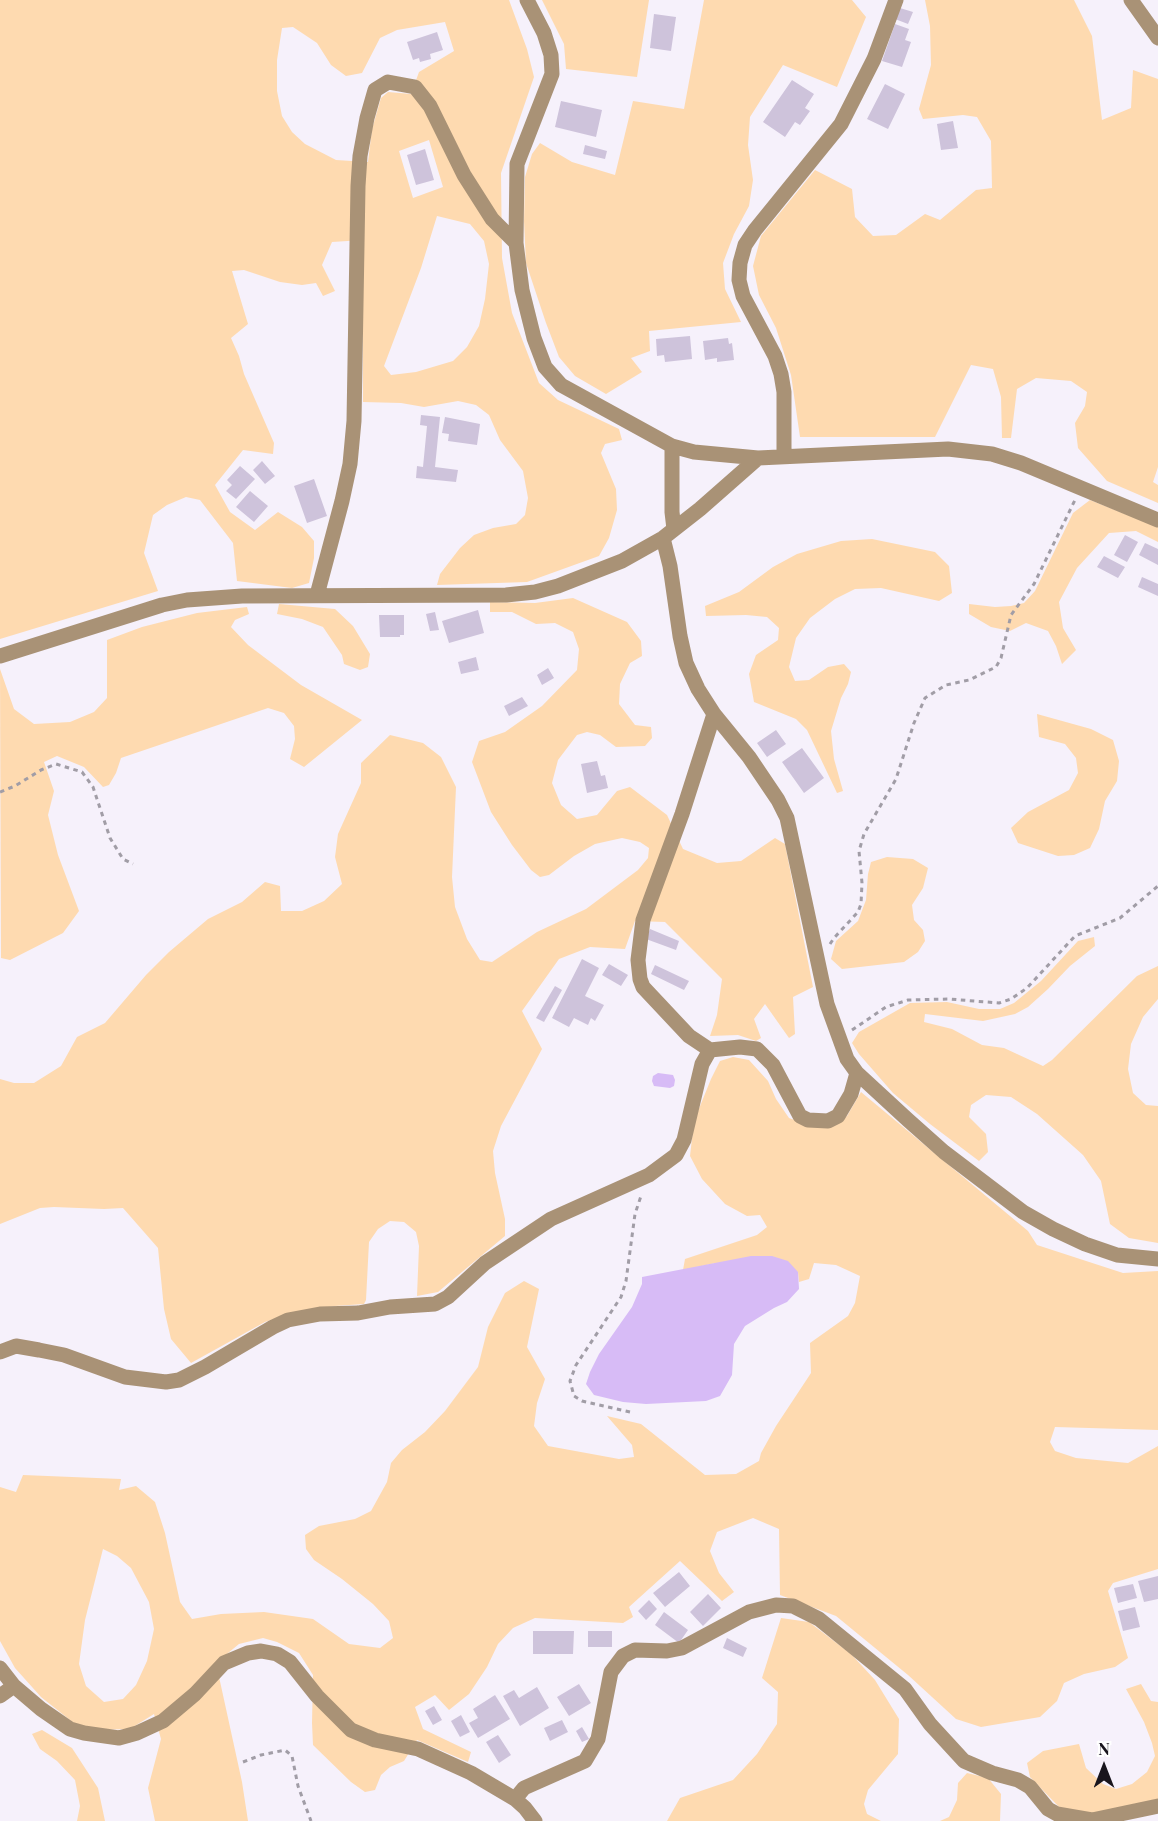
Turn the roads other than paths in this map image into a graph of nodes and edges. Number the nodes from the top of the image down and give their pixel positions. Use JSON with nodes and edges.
{"nodes":[{"id":1,"x":527,"y":0,"type":"edge"},
{"id":2,"x":896,"y":0,"type":"edge"},
{"id":3,"x":1131,"y":0,"type":"edge"},
{"id":4,"x":1158,"y":38,"type":"edge"},
{"id":5,"x":516,"y":243,"type":"junction"},
{"id":6,"x":672,"y":447,"type":"junction"},
{"id":7,"x":784,"y":456,"type":"junction"},
{"id":8,"x":758,"y":458,"type":"junction"},
{"id":9,"x":1158,"y":520,"type":"edge"},
{"id":10,"x":669,"y":533,"type":"junction"},
{"id":11,"x":317,"y":595,"type":"junction"},
{"id":12,"x":0,"y":656,"type":"edge"},
{"id":13,"x":714,"y":714,"type":"junction"},
{"id":14,"x":710,"y":1050,"type":"junction"},
{"id":15,"x":857,"y":1073,"type":"junction"},
{"id":16,"x":1158,"y":1259,"type":"edge"},
{"id":17,"x":0,"y":1352,"type":"edge"},
{"id":18,"x":0,"y":1668,"type":"edge"},
{"id":19,"x":14,"y":1686,"type":"junction"},
{"id":20,"x":0,"y":1696,"type":"edge"},
{"id":21,"x":515,"y":1799,"type":"junction"},
{"id":22,"x":1158,"y":1806,"type":"edge"},
{"id":23,"x":535,"y":1821,"type":"edge"}],
"edges":[{"from":1,"to":5,"type":"street"},
{"from":2,"to":7,"type":"street"},
{"from":3,"to":4,"type":"street"},
{"from":5,"to":6,"type":"street"},
{"from":5,"to":11,"type":"street"},
{"from":6,"to":8,"type":"street"},
{"from":6,"to":10,"type":"street"},
{"from":7,"to":8,"type":"street"},
{"from":7,"to":9,"type":"street"},
{"from":8,"to":10,"type":"street"},
{"from":10,"to":11,"type":"street"},
{"from":10,"to":13,"type":"street"},
{"from":11,"to":12,"type":"street"},
{"from":13,"to":14,"type":"street"},
{"from":13,"to":15,"type":"street"},
{"from":14,"to":15,"type":"street"},
{"from":14,"to":17,"type":"street"},
{"from":15,"to":16,"type":"street"},
{"from":18,"to":19,"type":"street"},
{"from":19,"to":20,"type":"street"},
{"from":19,"to":21,"type":"street"},
{"from":21,"to":22,"type":"street"},
{"from":21,"to":23,"type":"street"}]}
